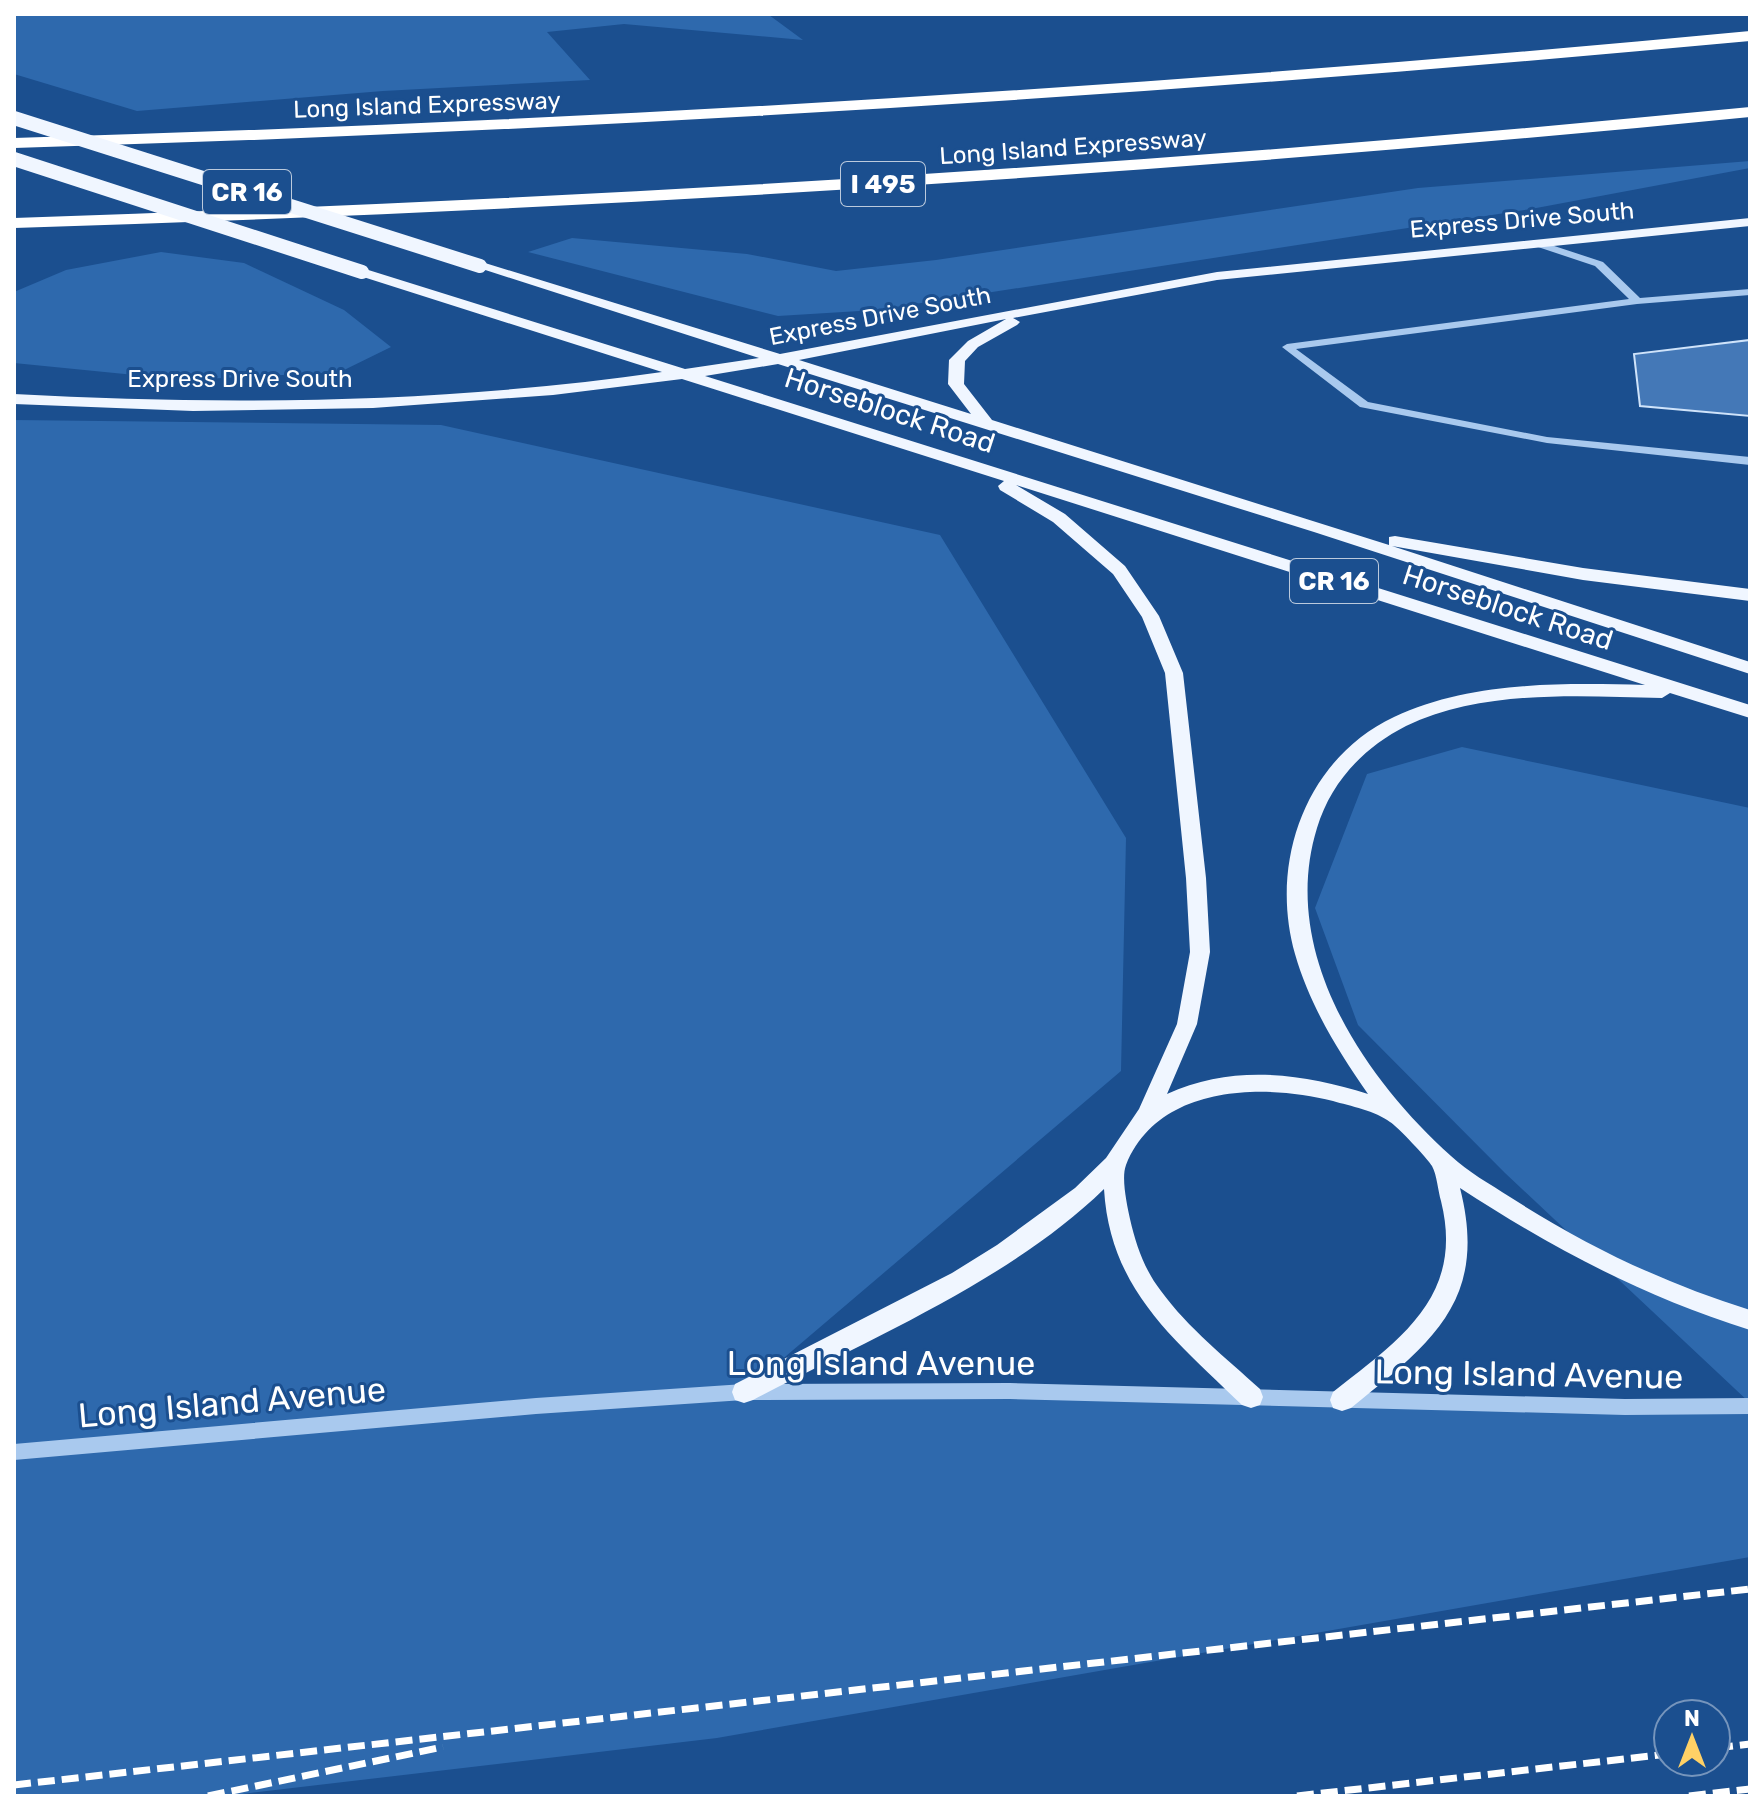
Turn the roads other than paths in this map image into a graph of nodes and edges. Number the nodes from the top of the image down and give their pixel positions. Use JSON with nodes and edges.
{"nodes":[{"id":1,"x":1750,"y":36,"type":"edge"},
{"id":2,"x":1750,"y":112,"type":"edge"},
{"id":3,"x":14,"y":118,"type":"edge"},
{"id":4,"x":14,"y":143,"type":"edge"},
{"id":5,"x":14,"y":159,"type":"edge"},
{"id":6,"x":1750,"y":222,"type":"edge"},
{"id":7,"x":14,"y":223,"type":"edge"},
{"id":8,"x":1536,"y":243,"type":"junction"},
{"id":9,"x":1750,"y":292,"type":"edge"},
{"id":10,"x":1637,"y":301,"type":"junction"},
{"id":11,"x":1036,"y":311,"type":"junction"},
{"id":12,"x":778,"y":359,"type":"junction"},
{"id":13,"x":686,"y":374,"type":"junction"},
{"id":14,"x":14,"y":399,"type":"edge"},
{"id":15,"x":985,"y":422,"type":"junction"},
{"id":16,"x":1750,"y":461,"type":"edge"},
{"id":17,"x":979,"y":469,"type":"junction"},
{"id":18,"x":1320,"y":528,"type":"junction"},
{"id":19,"x":1750,"y":595,"type":"edge"},
{"id":20,"x":1750,"y":668,"type":"edge"},
{"id":21,"x":1690,"y":694,"type":"junction"},
{"id":22,"x":1750,"y":712,"type":"edge"},
{"id":23,"x":1148,"y":1114,"type":"junction"},
{"id":24,"x":1397,"y":1115,"type":"junction"},
{"id":25,"x":1442,"y":1162,"type":"junction"},
{"id":26,"x":1114,"y":1165,"type":"junction"},
{"id":27,"x":1750,"y":1320,"type":"edge"},
{"id":28,"x":744,"y":1392,"type":"junction"},
{"id":29,"x":1251,"y":1397,"type":"junction"},
{"id":30,"x":1342,"y":1400,"type":"junction"},
{"id":31,"x":1750,"y":1406,"type":"edge"},
{"id":32,"x":14,"y":1452,"type":"edge"}],
"edges":[{"from":1,"to":4,"type":"highway","name":"Long Island Expressway"},
{"from":2,"to":7,"type":"highway","name":"Long Island Expressway","number":"I 495"},
{"from":3,"to":12,"type":"main road","name":"Horseblock Road","number":"CR 16","bridge":true},
{"from":5,"to":13,"type":"main road","name":"Horseblock Road","number":"CR 16","bridge":true},
{"from":6,"to":8,"type":"main road","name":"Express Drive South"},
{"from":8,"to":10,"type":"street"},
{"from":8,"to":11,"type":"main road","name":"Express Drive South"},
{"from":9,"to":10,"type":"street"},
{"from":10,"to":16,"type":"street"},
{"from":11,"to":12,"type":"main road","name":"Express Drive South"},
{"from":11,"to":15,"type":"main road"},
{"from":12,"to":13,"type":"main road","name":"Express Drive South"},
{"from":12,"to":15,"type":"main road","name":"Horseblock Road","number":"CR 16"},
{"from":13,"to":14,"type":"main road","name":"Express Drive South"},
{"from":13,"to":17,"type":"main road","name":"Horseblock Road","number":"CR 16"},
{"from":15,"to":18,"type":"main road","name":"Horseblock Road","number":"CR 16"},
{"from":17,"to":21,"type":"main road","name":"Horseblock Road","number":"CR 16"},
{"from":17,"to":23,"type":"main road"},
{"from":18,"to":19,"type":"main road"},
{"from":18,"to":20,"type":"main road","name":"Horseblock Road","number":"CR 16"},
{"from":21,"to":22,"type":"main road","name":"Horseblock Road","number":"CR 16"},
{"from":21,"to":24,"type":"main road"},
{"from":23,"to":24,"type":"main road"},
{"from":23,"to":26,"type":"main road"},
{"from":24,"to":25,"type":"main road"},
{"from":25,"to":27,"type":"main road"},
{"from":25,"to":30,"type":"main road"},
{"from":26,"to":28,"type":"main road"},
{"from":26,"to":29,"type":"main road"},
{"from":28,"to":29,"type":"street","name":"Long Island Avenue"},
{"from":28,"to":32,"type":"street","name":"Long Island Avenue"},
{"from":29,"to":30,"type":"street","name":"Long Island Avenue"},
{"from":30,"to":31,"type":"street","name":"Long Island Avenue"}]}
